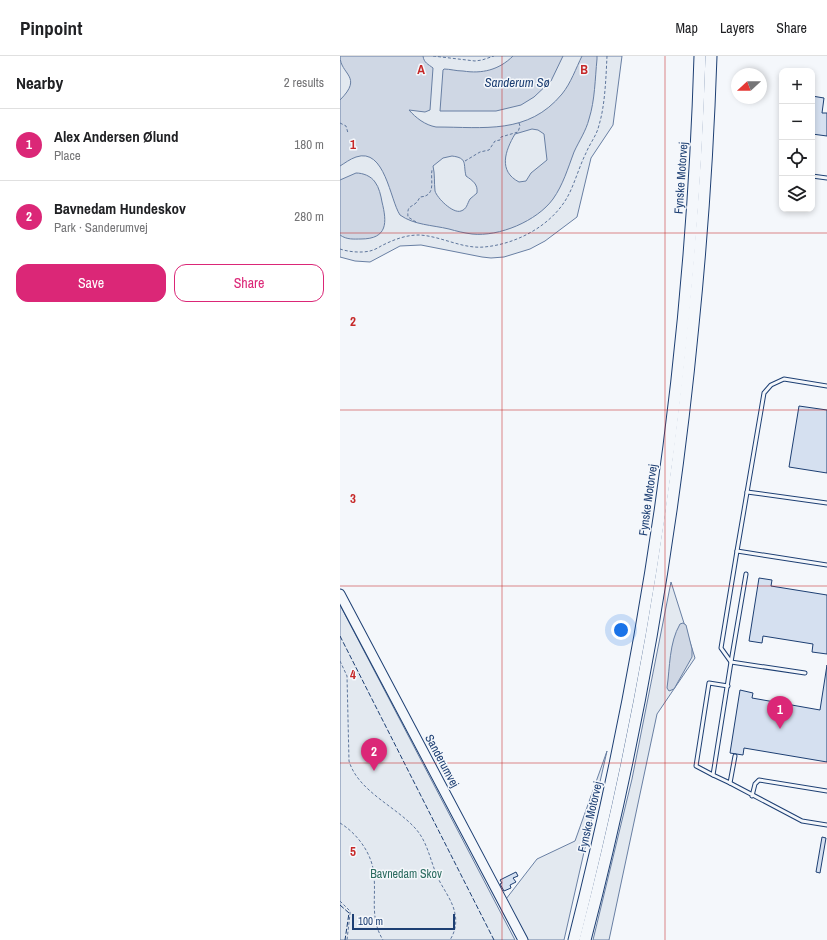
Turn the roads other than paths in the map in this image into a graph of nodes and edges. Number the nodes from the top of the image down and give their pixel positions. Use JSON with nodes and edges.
{"nodes":[{"id":1,"x":700,"y":56,"type":"edge"},
{"id":2,"x":711,"y":56,"type":"edge"},
{"id":3,"x":815,"y":176,"type":"edge"},
{"id":4,"x":827,"y":178,"type":"edge"},
{"id":5,"x":827,"y":386,"type":"edge"},
{"id":6,"x":747,"y":492,"type":"junction"},
{"id":7,"x":827,"y":503,"type":"edge"},
{"id":8,"x":737,"y":551,"type":"junction"},
{"id":9,"x":827,"y":565,"type":"edge"},
{"id":10,"x":746,"y":574,"type":"dead end"},
{"id":11,"x":340,"y":594,"type":"edge"},
{"id":12,"x":732,"y":662,"type":"junction"},
{"id":13,"x":805,"y":673,"type":"dead end"},
{"id":14,"x":728,"y":686,"type":"junction"},
{"id":15,"x":735,"y":756,"type":"dead end"},
{"id":16,"x":713,"y":775,"type":"junction"},
{"id":17,"x":730,"y":783,"type":"junction"},
{"id":18,"x":827,"y":791,"type":"edge"},
{"id":19,"x":752,"y":796,"type":"junction"},
{"id":20,"x":827,"y":825,"type":"edge"},
{"id":21,"x":523,"y":940,"type":"edge"},
{"id":22,"x":574,"y":940,"type":"edge"},
{"id":23,"x":585,"y":940,"type":"edge"}],
"edges":[{"from":1,"to":22,"type":"highway","name":"Fynske Motorvej"},
{"from":2,"to":23,"type":"highway","name":"Fynske Motorvej"},
{"from":3,"to":4,"type":"lane"},
{"from":5,"to":6,"type":"lane"},
{"from":6,"to":7,"type":"lane"},
{"from":6,"to":8,"type":"lane"},
{"from":8,"to":9,"type":"lane"},
{"from":8,"to":12,"type":"lane"},
{"from":10,"to":12,"type":"lane"},
{"from":11,"to":21,"type":"street","name":"Sanderumvej"},
{"from":12,"to":13,"type":"lane"},
{"from":12,"to":14,"type":"lane"},
{"from":14,"to":16,"type":"lane"},
{"from":14,"to":16,"type":"lane"},
{"from":15,"to":17,"type":"lane"},
{"from":16,"to":17,"type":"lane"},
{"from":17,"to":19,"type":"lane"},
{"from":18,"to":19,"type":"lane"},
{"from":19,"to":20,"type":"lane"}]}
